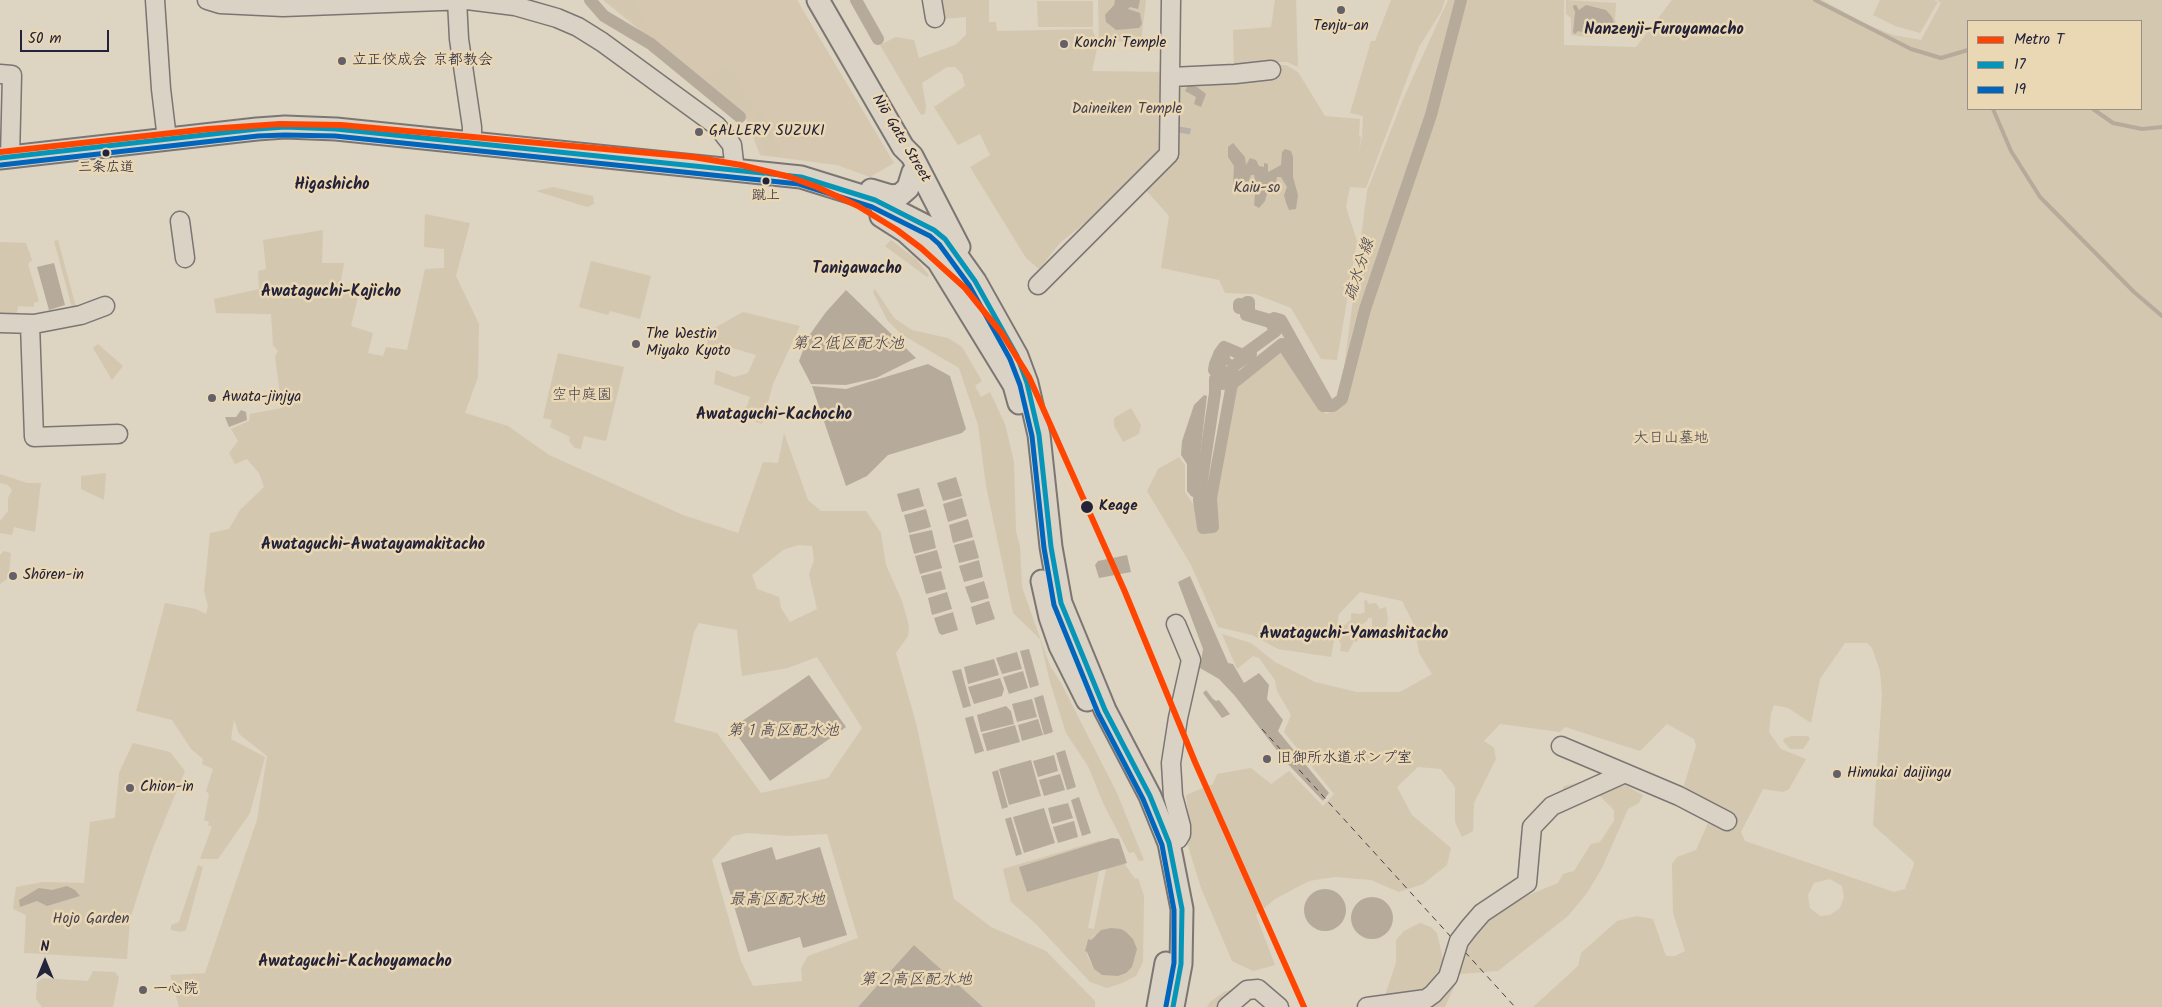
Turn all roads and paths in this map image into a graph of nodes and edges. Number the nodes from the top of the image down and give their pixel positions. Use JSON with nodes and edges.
{"nodes":[{"id":1,"x":155,"y":0,"type":"edge"},
{"id":2,"x":208,"y":0,"type":"edge"},
{"id":3,"x":462,"y":0,"type":"edge"},
{"id":4,"x":818,"y":0,"type":"edge"},
{"id":5,"x":932,"y":0,"type":"edge"},
{"id":6,"x":1171,"y":0,"type":"edge"},
{"id":7,"x":283,"y":3,"type":"edge"},
{"id":8,"x":935,"y":18,"type":"dead end"},
{"id":9,"x":1271,"y":70,"type":"dead end"},
{"id":10,"x":0,"y":74,"type":"edge"},
{"id":11,"x":1171,"y":77,"type":"junction"},
{"id":12,"x":167,"y":139,"type":"junction"},
{"id":13,"x":472,"y":143,"type":"junction"},
{"id":14,"x":903,"y":147,"type":"junction"},
{"id":15,"x":5,"y":157,"type":"edge"},
{"id":16,"x":735,"y":171,"type":"junction"},
{"id":17,"x":913,"y":172,"type":"junction"},
{"id":18,"x":180,"y":221,"type":"dead end"},
{"id":19,"x":945,"y":239,"type":"junction"},
{"id":20,"x":185,"y":258,"type":"dead end"},
{"id":21,"x":975,"y":281,"type":"junction"},
{"id":22,"x":1038,"y":285,"type":"dead end"},
{"id":23,"x":104,"y":306,"type":"dead end"},
{"id":24,"x":0,"y":323,"type":"edge"},
{"id":25,"x":30,"y":324,"type":"junction"},
{"id":26,"x":1014,"y":385,"type":"junction"},
{"id":27,"x":118,"y":434,"type":"dead end"},
{"id":28,"x":1176,"y":624,"type":"dead end"},
{"id":29,"x":1561,"y":746,"type":"dead end"},
{"id":30,"x":1623,"y":774,"type":"junction"},
{"id":31,"x":1727,"y":821,"type":"dead end"},
{"id":32,"x":1169,"y":843,"type":"junction"},
{"id":33,"x":1423,"y":1003,"type":"edge"},
{"id":34,"x":1158,"y":1007,"type":"edge"},
{"id":35,"x":1173,"y":1007,"type":"edge"},
{"id":36,"x":1227,"y":1007,"type":"edge"},
{"id":37,"x":1279,"y":1007,"type":"edge"},
{"id":38,"x":1367,"y":1007,"type":"edge"}],
"edges":[{"from":1,"to":12,"type":"street"},
{"from":2,"to":7,"type":"street"},
{"from":3,"to":7,"type":"street"},
{"from":3,"to":13,"type":"street"},
{"from":3,"to":16,"type":"street"},
{"from":4,"to":14,"type":"main road","name":"Niō Gate Street"},
{"from":5,"to":8,"type":"street"},
{"from":6,"to":11,"type":"street"},
{"from":9,"to":11,"type":"street"},
{"from":10,"to":15,"type":"street"},
{"from":11,"to":22,"type":"street"},
{"from":12,"to":13,"type":"main road"},
{"from":12,"to":15,"type":"main road"},
{"from":13,"to":16,"type":"main road"},
{"from":14,"to":17,"type":"main road"},
{"from":14,"to":21,"type":"main road","name":"Niō Gate Street"},
{"from":16,"to":17,"type":"main road"},
{"from":16,"to":19,"type":"main road"},
{"from":16,"to":26,"type":"main road"},
{"from":17,"to":19,"type":"main road"},
{"from":18,"to":20,"type":"street"},
{"from":19,"to":21,"type":"main road"},
{"from":19,"to":26,"type":"main road"},
{"from":21,"to":32,"type":"main road"},
{"from":23,"to":25,"type":"street"},
{"from":24,"to":25,"type":"street"},
{"from":25,"to":27,"type":"street"},
{"from":26,"to":34,"type":"main road"},
{"from":28,"to":32,"type":"street"},
{"from":29,"to":30,"type":"street"},
{"from":30,"to":31,"type":"street"},
{"from":30,"to":33,"type":"street"},
{"from":32,"to":35,"type":"main road"},
{"from":33,"to":38,"type":"street"},
{"from":36,"to":37,"type":"street"}]}
